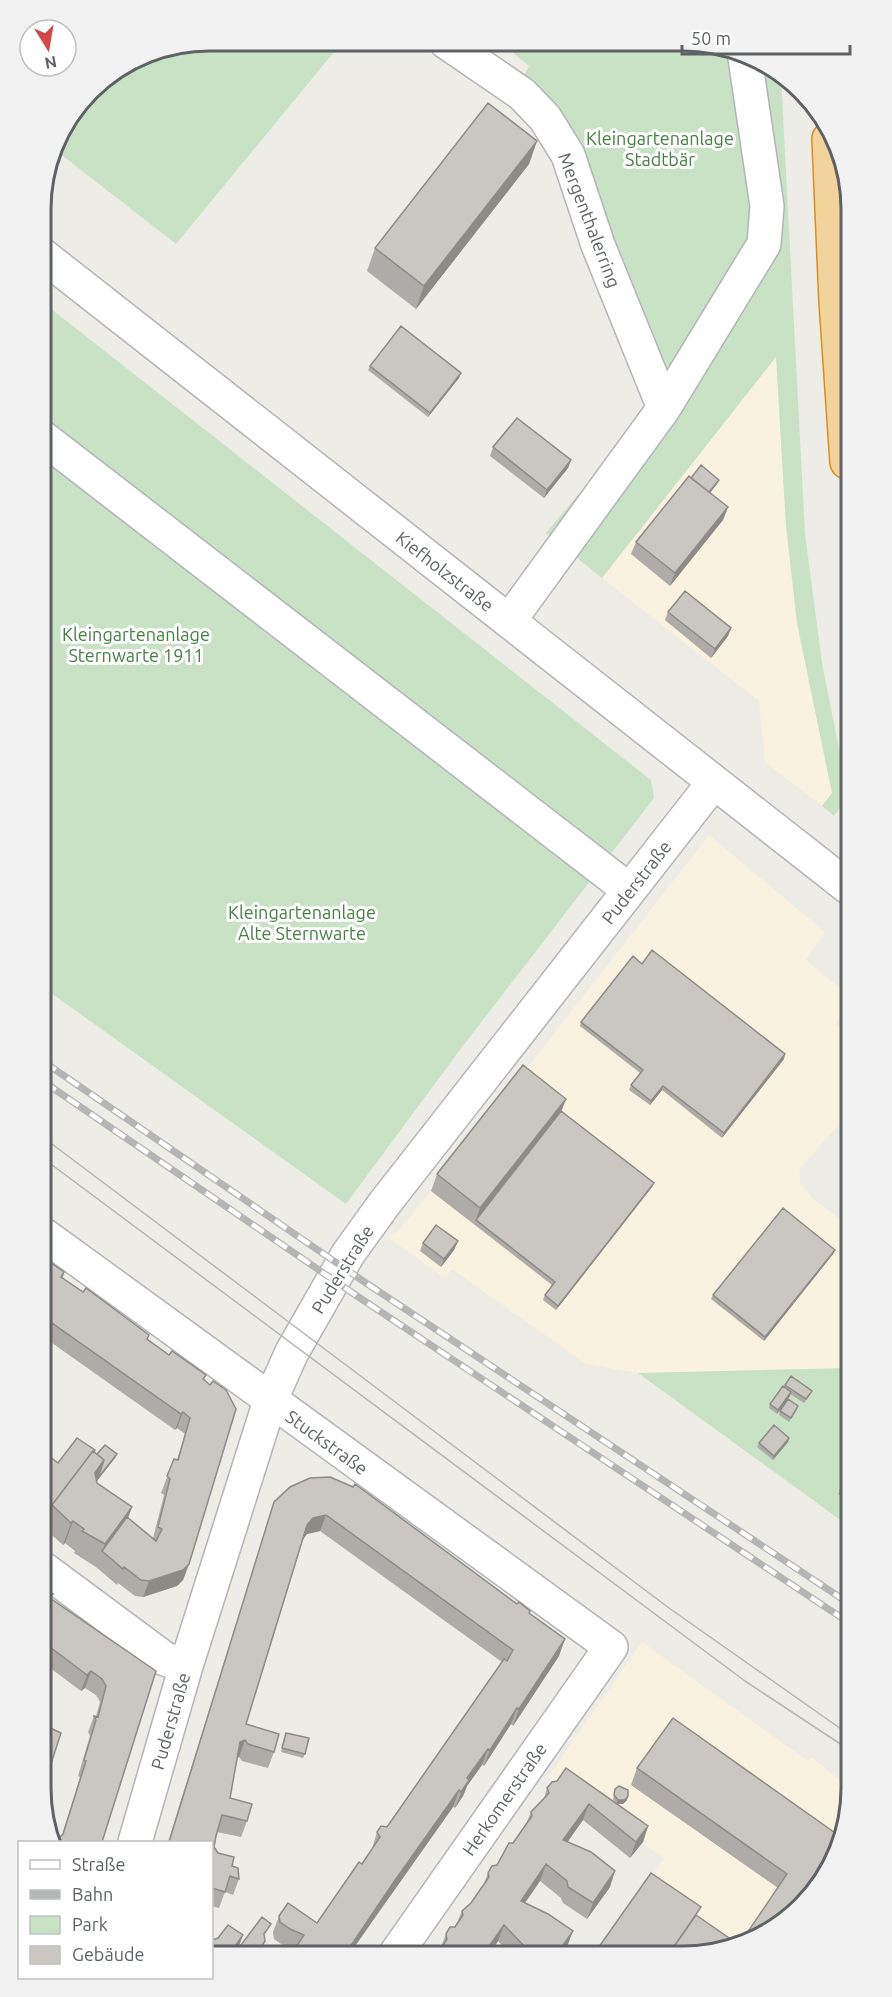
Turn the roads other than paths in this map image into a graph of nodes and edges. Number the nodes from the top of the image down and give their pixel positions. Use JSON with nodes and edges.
{"nodes":[{"id":1,"x":459,"y":51,"type":"edge"},
{"id":2,"x":746,"y":64,"type":"edge"},
{"id":3,"x":829,"y":150,"type":"edge"},
{"id":4,"x":51,"y":262,"type":"edge"},
{"id":5,"x":841,"y":374,"type":"edge"},
{"id":6,"x":664,"y":408,"type":"junction"},
{"id":7,"x":51,"y":444,"type":"edge"},
{"id":8,"x":509,"y":621,"type":"junction"},
{"id":9,"x":714,"y":782,"type":"junction"},
{"id":10,"x":841,"y":882,"type":"edge"},
{"id":11,"x":629,"y":890,"type":"junction"},
{"id":12,"x":51,"y":1240,"type":"edge"},
{"id":13,"x":270,"y":1401,"type":"junction"},
{"id":14,"x":51,"y":1574,"type":"edge"},
{"id":15,"x":611,"y":1647,"type":"joint"},
{"id":16,"x":186,"y":1666,"type":"junction"},
{"id":17,"x":135,"y":1841,"type":"edge"},
{"id":18,"x":401,"y":1946,"type":"edge"}],
"edges":[{"from":1,"to":6,"type":"street","name":"Mergenthalerring"},
{"from":2,"to":6,"type":"street"},
{"from":3,"to":5,"type":"highway"},
{"from":4,"to":8,"type":"street","name":"Kiefholzstraße"},
{"from":6,"to":8,"type":"street"},
{"from":7,"to":11,"type":"street"},
{"from":8,"to":9,"type":"street","name":"Kiefholzstraße"},
{"from":9,"to":10,"type":"street","name":"Kiefholzstraße"},
{"from":9,"to":11,"type":"street","name":"Puderstraße"},
{"from":11,"to":13,"type":"street","name":"Puderstraße"},
{"from":12,"to":13,"type":"street","name":"Stuckstraße"},
{"from":13,"to":15,"type":"street","name":"Stuckstraße"},
{"from":13,"to":16,"type":"street","name":"Puderstraße"},
{"from":14,"to":16,"type":"street"},
{"from":15,"to":18,"type":"street","name":"Herkomerstraße"},
{"from":16,"to":17,"type":"street","name":"Puderstraße"}]}
